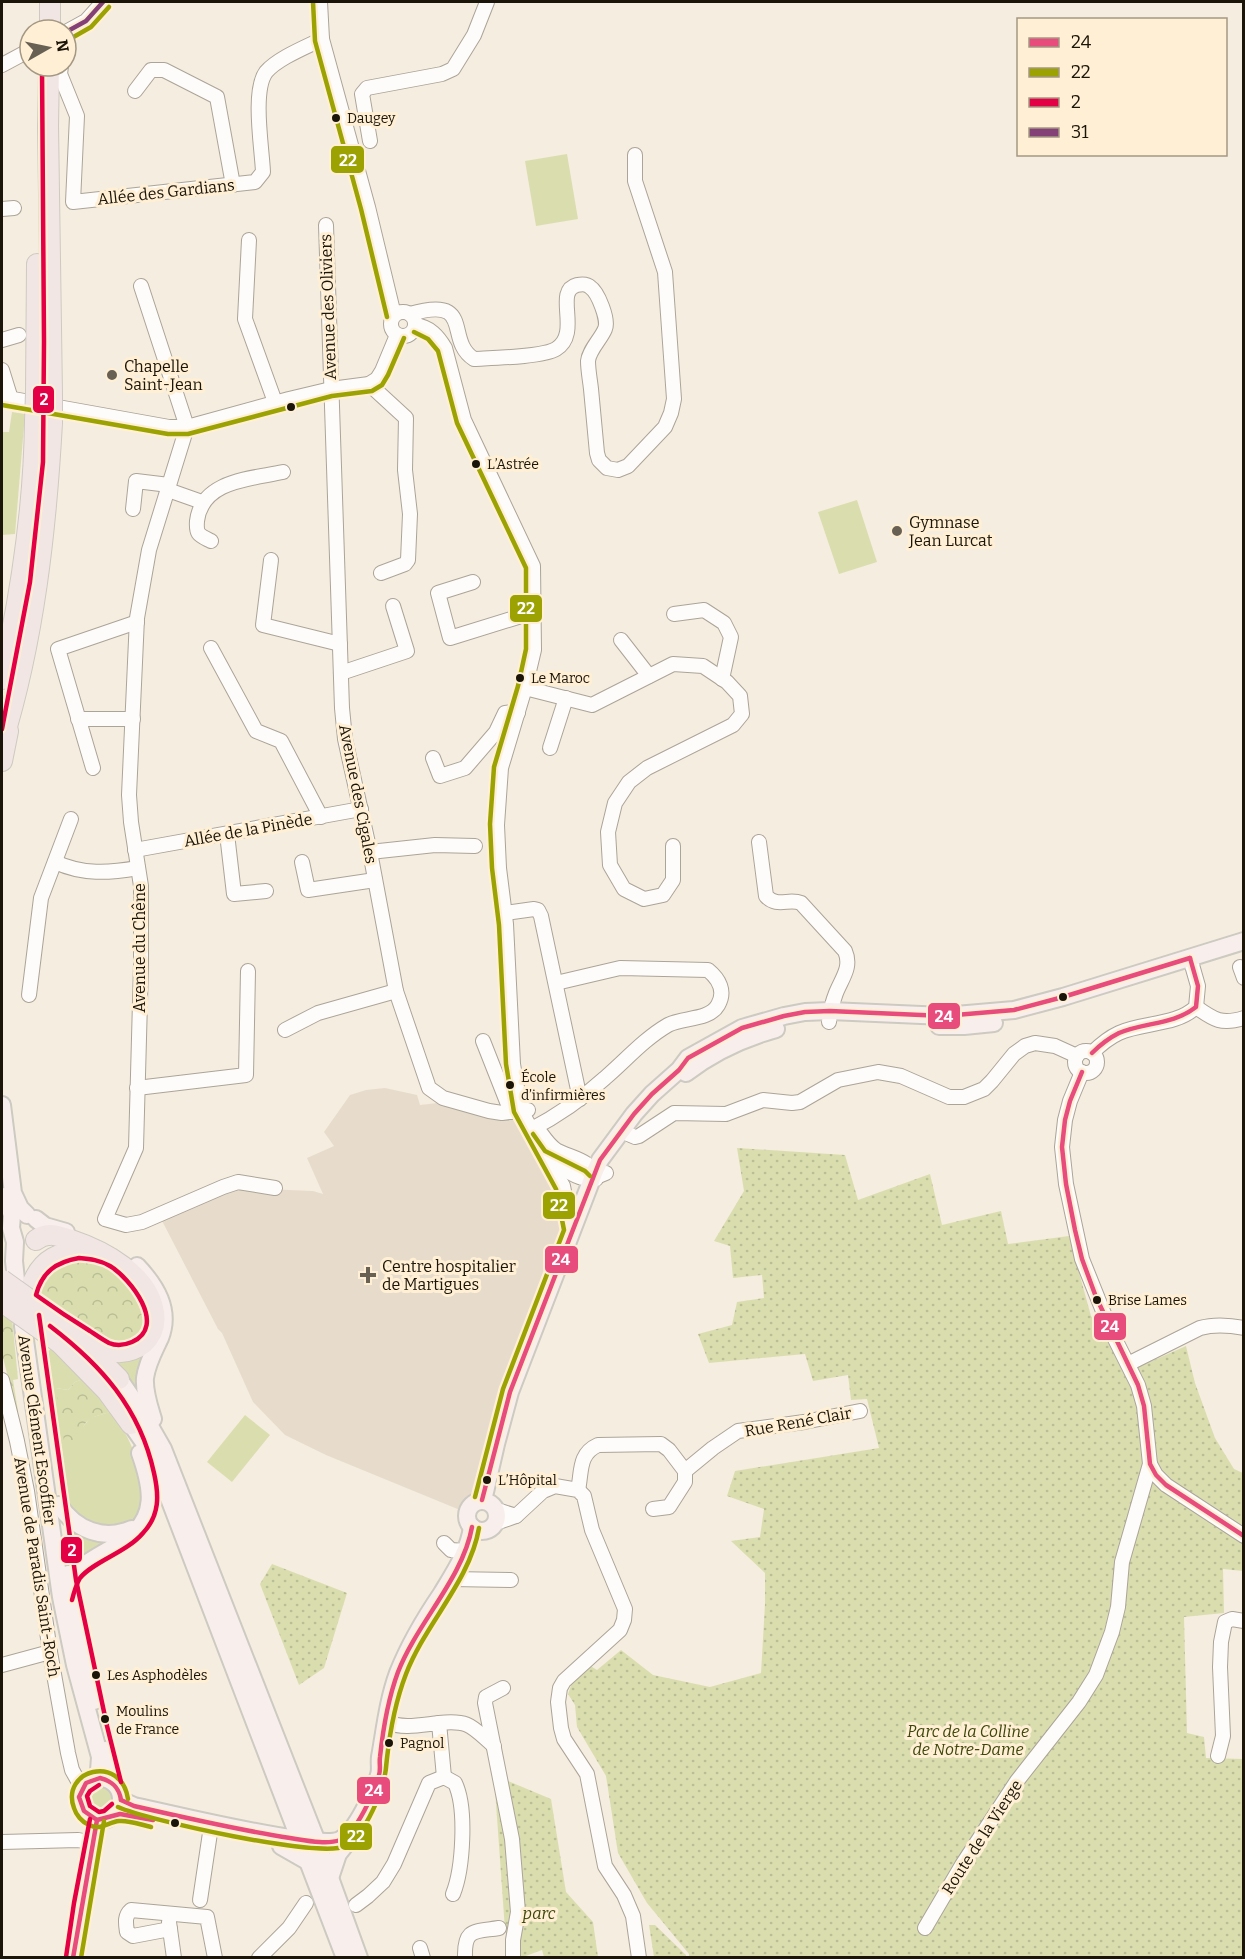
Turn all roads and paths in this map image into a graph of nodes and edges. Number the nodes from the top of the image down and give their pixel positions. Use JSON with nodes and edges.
{"nodes":[{"id":1,"x":40,"y":2,"type":"edge"},
{"id":2,"x":50,"y":2,"type":"edge"},
{"id":3,"x":103,"y":2,"type":"edge"},
{"id":4,"x":320,"y":2,"type":"edge"},
{"id":5,"x":487,"y":2,"type":"edge"},
{"id":6,"x":48,"y":18,"type":"edge"},
{"id":7,"x":52,"y":18,"type":"edge"},
{"id":8,"x":78,"y":23,"type":"edge"},
{"id":9,"x":322,"y":39,"type":"junction"},
{"id":10,"x":18,"y":56,"type":"edge"},
{"id":11,"x":2,"y":64,"type":"edge"},
{"id":12,"x":39,"y":78,"type":"edge"},
{"id":13,"x":49,"y":78,"type":"edge"},
{"id":14,"x":62,"y":78,"type":"edge"},
{"id":15,"x":135,"y":91,"type":"dead end"},
{"id":16,"x":370,"y":141,"type":"dead end"},
{"id":17,"x":635,"y":155,"type":"dead end"},
{"id":18,"x":233,"y":185,"type":"junction"},
{"id":19,"x":326,"y":225,"type":"dead end"},
{"id":20,"x":249,"y":240,"type":"dead end"},
{"id":21,"x":141,"y":286,"type":"dead end"},
{"id":22,"x":394,"y":315,"type":"junction"},
{"id":23,"x":412,"y":319,"type":"junction"},
{"id":24,"x":19,"y":335,"type":"dead end"},
{"id":25,"x":397,"y":335,"type":"junction"},
{"id":26,"x":2,"y":340,"type":"edge"},
{"id":27,"x":2,"y":370,"type":"edge"},
{"id":28,"x":369,"y":384,"type":"junction"},
{"id":29,"x":331,"y":389,"type":"junction"},
{"id":30,"x":44,"y":394,"type":"junction"},
{"id":31,"x":6,"y":398,"type":"edge"},
{"id":32,"x":275,"y":402,"type":"junction"},
{"id":33,"x":187,"y":427,"type":"junction"},
{"id":34,"x":284,"y":472,"type":"dead end"},
{"id":35,"x":168,"y":487,"type":"junction"},
{"id":36,"x":202,"y":502,"type":"junction"},
{"id":37,"x":133,"y":509,"type":"dead end"},
{"id":38,"x":211,"y":541,"type":"dead end"},
{"id":39,"x":270,"y":560,"type":"dead end"},
{"id":40,"x":381,"y":573,"type":"dead end"},
{"id":41,"x":473,"y":582,"type":"dead end"},
{"id":42,"x":393,"y":606,"type":"dead end"},
{"id":43,"x":534,"y":612,"type":"junction"},
{"id":44,"x":674,"y":614,"type":"dead end"},
{"id":45,"x":137,"y":622,"type":"junction"},
{"id":46,"x":621,"y":640,"type":"dead end"},
{"id":47,"x":340,"y":644,"type":"junction"},
{"id":48,"x":211,"y":648,"type":"dead end"},
{"id":49,"x":342,"y":673,"type":"junction"},
{"id":50,"x":649,"y":676,"type":"junction"},
{"id":51,"x":722,"y":679,"type":"junction"},
{"id":52,"x":8,"y":686,"type":"edge"},
{"id":53,"x":525,"y":688,"type":"junction"},
{"id":54,"x":566,"y":698,"type":"junction"},
{"id":55,"x":518,"y":713,"type":"junction"},
{"id":56,"x":78,"y":719,"type":"junction"},
{"id":57,"x":133,"y":719,"type":"junction"},
{"id":58,"x":2,"y":743,"type":"edge"},
{"id":59,"x":550,"y":748,"type":"dead end"},
{"id":60,"x":433,"y":758,"type":"dead end"},
{"id":61,"x":2,"y":761,"type":"edge"},
{"id":62,"x":93,"y":768,"type":"dead end"},
{"id":63,"x":361,"y":809,"type":"junction"},
{"id":64,"x":321,"y":816,"type":"junction"},
{"id":65,"x":71,"y":819,"type":"dead end"},
{"id":66,"x":227,"y":834,"type":"junction"},
{"id":67,"x":759,"y":842,"type":"dead end"},
{"id":68,"x":476,"y":846,"type":"dead end"},
{"id":69,"x":673,"y":846,"type":"dead end"},
{"id":70,"x":135,"y":850,"type":"junction"},
{"id":71,"x":370,"y":852,"type":"junction"},
{"id":72,"x":55,"y":862,"type":"junction"},
{"id":73,"x":302,"y":862,"type":"dead end"},
{"id":74,"x":138,"y":868,"type":"junction"},
{"id":75,"x":375,"y":880,"type":"junction"},
{"id":76,"x":266,"y":891,"type":"dead end"},
{"id":77,"x":505,"y":913,"type":"junction"},
{"id":78,"x":1244,"y":941,"type":"edge"},
{"id":79,"x":1191,"y":962,"type":"junction"},
{"id":80,"x":1242,"y":966,"type":"edge"},
{"id":81,"x":248,"y":971,"type":"dead end"},
{"id":82,"x":556,"y":983,"type":"junction"},
{"id":83,"x":396,"y":991,"type":"junction"},
{"id":84,"x":29,"y":995,"type":"dead end"},
{"id":85,"x":1196,"y":1007,"type":"junction"},
{"id":86,"x":830,"y":1016,"type":"junction"},
{"id":87,"x":1244,"y":1018,"type":"edge"},
{"id":88,"x":285,"y":1030,"type":"dead end"},
{"id":89,"x":483,"y":1041,"type":"dead end"},
{"id":90,"x":1092,"y":1053,"type":"junction"},
{"id":91,"x":1077,"y":1056,"type":"junction"},
{"id":92,"x":688,"y":1058,"type":"junction"},
{"id":93,"x":1082,"y":1072,"type":"junction"},
{"id":94,"x":137,"y":1088,"type":"junction"},
{"id":95,"x":580,"y":1099,"type":"junction"},
{"id":96,"x":2,"y":1105,"type":"edge"},
{"id":97,"x":520,"y":1111,"type":"junction"},
{"id":98,"x":533,"y":1128,"type":"junction"},
{"id":99,"x":628,"y":1134,"type":"junction"},
{"id":100,"x":545,"y":1154,"type":"junction"},
{"id":101,"x":568,"y":1155,"type":"junction"},
{"id":102,"x":2,"y":1168,"type":"edge"},
{"id":103,"x":597,"y":1175,"type":"junction"},
{"id":104,"x":275,"y":1188,"type":"dead end"},
{"id":105,"x":32,"y":1217,"type":"junction"},
{"id":106,"x":578,"y":1229,"type":"junction"},
{"id":107,"x":13,"y":1231,"type":"junction"},
{"id":108,"x":34,"y":1241,"type":"junction"},
{"id":109,"x":104,"y":1254,"type":"junction"},
{"id":110,"x":19,"y":1285,"type":"edge"},
{"id":111,"x":2,"y":1301,"type":"edge"},
{"id":112,"x":58,"y":1320,"type":"junction"},
{"id":113,"x":1244,"y":1328,"type":"edge"},
{"id":114,"x":1128,"y":1364,"type":"junction"},
{"id":115,"x":119,"y":1379,"type":"joint"},
{"id":116,"x":2,"y":1380,"type":"edge"},
{"id":117,"x":860,"y":1411,"type":"dead end"},
{"id":118,"x":131,"y":1424,"type":"junction"},
{"id":119,"x":163,"y":1449,"type":"junction"},
{"id":120,"x":1150,"y":1464,"type":"junction"},
{"id":121,"x":685,"y":1471,"type":"junction"},
{"id":122,"x":578,"y":1490,"type":"junction"},
{"id":123,"x":59,"y":1505,"type":"junction"},
{"id":124,"x":653,"y":1509,"type":"dead end"},
{"id":125,"x":487,"y":1516,"type":"junction"},
{"id":126,"x":141,"y":1525,"type":"junction"},
{"id":127,"x":1244,"y":1536,"type":"edge"},
{"id":128,"x":444,"y":1543,"type":"dead end"},
{"id":129,"x":465,"y":1551,"type":"junction"},
{"id":130,"x":198,"y":1577,"type":"junction"},
{"id":131,"x":456,"y":1579,"type":"junction"},
{"id":132,"x":511,"y":1580,"type":"dead end"},
{"id":133,"x":69,"y":1581,"type":"junction"},
{"id":134,"x":64,"y":1617,"type":"junction"},
{"id":135,"x":1244,"y":1621,"type":"edge"},
{"id":136,"x":50,"y":1652,"type":"junction"},
{"id":137,"x":2,"y":1665,"type":"edge"},
{"id":138,"x":503,"y":1688,"type":"dead end"},
{"id":139,"x":390,"y":1724,"type":"junction"},
{"id":140,"x":439,"y":1724,"type":"junction"},
{"id":141,"x":494,"y":1746,"type":"junction"},
{"id":142,"x":1218,"y":1756,"type":"dead end"},
{"id":143,"x":380,"y":1761,"type":"junction"},
{"id":144,"x":444,"y":1777,"type":"junction"},
{"id":145,"x":88,"y":1783,"type":"junction"},
{"id":146,"x":289,"y":1783,"type":"junction"},
{"id":147,"x":114,"y":1784,"type":"junction"},
{"id":148,"x":117,"y":1807,"type":"junction"},
{"id":149,"x":97,"y":1820,"type":"junction"},
{"id":150,"x":211,"y":1839,"type":"junction"},
{"id":151,"x":2,"y":1842,"type":"edge"},
{"id":152,"x":94,"y":1843,"type":"junction"},
{"id":153,"x":308,"y":1846,"type":"junction"},
{"id":154,"x":453,"y":1894,"type":"dead end"},
{"id":155,"x":200,"y":1900,"type":"dead end"},
{"id":156,"x":306,"y":1903,"type":"dead end"},
{"id":157,"x":356,"y":1905,"type":"dead end"},
{"id":158,"x":168,"y":1914,"type":"junction"},
{"id":159,"x":346,"y":1922,"type":"junction"},
{"id":160,"x":499,"y":1928,"type":"dead end"},
{"id":161,"x":925,"y":1928,"type":"dead end"},
{"id":162,"x":170,"y":1929,"type":"junction"},
{"id":163,"x":73,"y":1958,"type":"edge"},
{"id":164,"x":174,"y":1958,"type":"edge"},
{"id":165,"x":215,"y":1958,"type":"edge"},
{"id":166,"x":259,"y":1958,"type":"edge"},
{"id":167,"x":345,"y":1958,"type":"edge"},
{"id":168,"x":359,"y":1958,"type":"edge"},
{"id":169,"x":465,"y":1958,"type":"edge"},
{"id":170,"x":513,"y":1958,"type":"edge"},
{"id":171,"x":639,"y":1958,"type":"edge"}],
"edges":[{"from":1,"to":6,"type":"highway"},
{"from":2,"to":7,"type":"highway"},
{"from":3,"to":8,"type":"street"},
{"from":4,"to":9,"type":"street"},
{"from":5,"to":16,"type":"street"},
{"from":9,"to":18,"type":"street","name":"Allée des Gardians"},
{"from":9,"to":22,"type":"street"},
{"from":10,"to":11,"type":"street"},
{"from":12,"to":30,"type":"highway"},
{"from":13,"to":30,"type":"highway"},
{"from":14,"to":18,"type":"street","name":"Allée des Gardians"},
{"from":15,"to":18,"type":"street"},
{"from":17,"to":23,"type":"street"},
{"from":19,"to":29,"type":"street","name":"Avenue des Oliviers"},
{"from":20,"to":32,"type":"street"},
{"from":21,"to":33,"type":"street"},
{"from":22,"to":23,"type":"street"},
{"from":22,"to":25,"type":"street"},
{"from":23,"to":25,"type":"street"},
{"from":23,"to":43,"type":"street"},
{"from":24,"to":26,"type":"street"},
{"from":25,"to":28,"type":"street"},
{"from":27,"to":31,"type":"street"},
{"from":28,"to":29,"type":"street"},
{"from":28,"to":40,"type":"street"},
{"from":29,"to":32,"type":"street"},
{"from":29,"to":47,"type":"street","name":"Avenue des Cigales"},
{"from":30,"to":52,"type":"highway","bridge":true},
{"from":31,"to":33,"type":"street"},
{"from":32,"to":33,"type":"street"},
{"from":33,"to":35,"type":"street","name":"Avenue du Chêne"},
{"from":34,"to":36,"type":"street"},
{"from":35,"to":36,"type":"street"},
{"from":35,"to":37,"type":"street"},
{"from":35,"to":45,"type":"street","name":"Avenue du Chêne"},
{"from":36,"to":38,"type":"street"},
{"from":39,"to":47,"type":"street"},
{"from":41,"to":43,"type":"street"},
{"from":42,"to":49,"type":"street"},
{"from":43,"to":53,"type":"street"},
{"from":44,"to":51,"type":"street"},
{"from":45,"to":56,"type":"street"},
{"from":45,"to":57,"type":"street","name":"Avenue du Chêne"},
{"from":46,"to":50,"type":"street"},
{"from":47,"to":49,"type":"street","name":"Avenue des Cigales"},
{"from":48,"to":64,"type":"street"},
{"from":49,"to":63,"type":"street","name":"Avenue des Cigales"},
{"from":50,"to":51,"type":"street"},
{"from":50,"to":54,"type":"street"},
{"from":51,"to":69,"type":"street"},
{"from":52,"to":58,"type":"highway"},
{"from":52,"to":61,"type":"highway"},
{"from":53,"to":54,"type":"street"},
{"from":53,"to":55,"type":"street"},
{"from":54,"to":59,"type":"street"},
{"from":55,"to":60,"type":"street"},
{"from":55,"to":77,"type":"street"},
{"from":56,"to":57,"type":"street"},
{"from":56,"to":62,"type":"street"},
{"from":57,"to":70,"type":"street","name":"Avenue du Chêne"},
{"from":63,"to":64,"type":"street","name":"Allée de la Pinède"},
{"from":63,"to":71,"type":"street","name":"Avenue des Cigales"},
{"from":64,"to":66,"type":"street","name":"Allée de la Pinède"},
{"from":65,"to":72,"type":"street"},
{"from":66,"to":70,"type":"street","name":"Allée de la Pinède"},
{"from":66,"to":76,"type":"street"},
{"from":67,"to":86,"type":"street"},
{"from":68,"to":71,"type":"street"},
{"from":70,"to":74,"type":"street","name":"Avenue du Chêne"},
{"from":71,"to":75,"type":"street","name":"Avenue des Cigales"},
{"from":72,"to":74,"type":"street"},
{"from":72,"to":84,"type":"street"},
{"from":73,"to":75,"type":"street"},
{"from":74,"to":94,"type":"street","name":"Avenue du Chêne"},
{"from":75,"to":83,"type":"street","name":"Avenue des Cigales"},
{"from":77,"to":82,"type":"street"},
{"from":77,"to":97,"type":"street"},
{"from":78,"to":79,"type":"main road"},
{"from":79,"to":80,"type":"main road"},
{"from":79,"to":85,"type":"street"},
{"from":79,"to":86,"type":"main road"},
{"from":81,"to":94,"type":"street"},
{"from":82,"to":95,"type":"street"},
{"from":82,"to":95,"type":"street"},
{"from":83,"to":88,"type":"street"},
{"from":83,"to":97,"type":"street","name":"Avenue des Cigales"},
{"from":85,"to":87,"type":"street"},
{"from":85,"to":90,"type":"street"},
{"from":86,"to":92,"type":"main road"},
{"from":86,"to":99,"type":"main road"},
{"from":89,"to":97,"type":"street"},
{"from":90,"to":91,"type":"street"},
{"from":90,"to":93,"type":"street"},
{"from":91,"to":93,"type":"street"},
{"from":91,"to":99,"type":"street"},
{"from":92,"to":101,"type":"street"},
{"from":92,"to":103,"type":"main road"},
{"from":93,"to":114,"type":"street","name":"Route de la Vierge"},
{"from":94,"to":104,"type":"street","name":"Avenue du Chêne"},
{"from":95,"to":98,"type":"street"},
{"from":96,"to":105,"type":"main road"},
{"from":97,"to":98,"type":"street"},
{"from":98,"to":100,"type":"street"},
{"from":98,"to":101,"type":"street"},
{"from":99,"to":103,"type":"main road"},
{"from":100,"to":103,"type":"street"},
{"from":100,"to":106,"type":"street"},
{"from":101,"to":103,"type":"street"},
{"from":102,"to":107,"type":"main road"},
{"from":103,"to":106,"type":"main road"},
{"from":105,"to":107,"type":"main road"},
{"from":105,"to":108,"type":"main road"},
{"from":105,"to":119,"type":"main road"},
{"from":106,"to":125,"type":"main road"},
{"from":107,"to":108,"type":"main road"},
{"from":107,"to":110,"type":"main road"},
{"from":108,"to":109,"type":"highway"},
{"from":108,"to":110,"type":"main road"},
{"from":109,"to":110,"type":"highway"},
{"from":109,"to":112,"type":"highway"},
{"from":110,"to":112,"type":"highway","bridge":true},
{"from":111,"to":118,"type":"highway","bridge":true},
{"from":112,"to":115,"type":"highway"},
{"from":113,"to":114,"type":"street"},
{"from":114,"to":120,"type":"street","name":"Route de la Vierge"},
{"from":115,"to":119,"type":"main road"},
{"from":116,"to":136,"type":"street","name":"Avenue de Paradis Saint-Roch"},
{"from":117,"to":121,"type":"street","name":"Rue René Clair"},
{"from":118,"to":126,"type":"main road"},
{"from":118,"to":130,"type":"main road"},
{"from":119,"to":146,"type":"main road"},
{"from":120,"to":127,"type":"street"},
{"from":120,"to":161,"type":"street","name":"Route de la Vierge"},
{"from":121,"to":122,"type":"street"},
{"from":121,"to":124,"type":"street"},
{"from":122,"to":125,"type":"street"},
{"from":122,"to":171,"type":"street"},
{"from":123,"to":126,"type":"main road"},
{"from":123,"to":133,"type":"main road","name":"Avenue Clément Escoffier"},
{"from":123,"to":134,"type":"main road","name":"Avenue Clément Escoffier"},
{"from":125,"to":129,"type":"main road"},
{"from":125,"to":131,"type":"main road"},
{"from":126,"to":133,"type":"main road"},
{"from":128,"to":129,"type":"street"},
{"from":129,"to":131,"type":"main road"},
{"from":130,"to":146,"type":"main road"},
{"from":130,"to":153,"type":"main road"},
{"from":131,"to":132,"type":"street"},
{"from":131,"to":139,"type":"main road"},
{"from":133,"to":134,"type":"main road"},
{"from":133,"to":147,"type":"main road","name":"Avenue Clément Escoffier"},
{"from":134,"to":145,"type":"main road","name":"Avenue Clément Escoffier"},
{"from":135,"to":142,"type":"street"},
{"from":136,"to":137,"type":"street"},
{"from":136,"to":145,"type":"street","name":"Avenue de Paradis Saint-Roch"},
{"from":138,"to":141,"type":"street"},
{"from":139,"to":140,"type":"street"},
{"from":139,"to":143,"type":"main road"},
{"from":139,"to":153,"type":"main road"},
{"from":140,"to":141,"type":"street"},
{"from":140,"to":144,"type":"street"},
{"from":141,"to":170,"type":"street"},
{"from":143,"to":146,"type":"main road"},
{"from":143,"to":153,"type":"main road"},
{"from":144,"to":154,"type":"street"},
{"from":144,"to":157,"type":"street"},
{"from":145,"to":147,"type":"main road"},
{"from":145,"to":149,"type":"main road"},
{"from":146,"to":153,"type":"main road"},
{"from":146,"to":153,"type":"main road"},
{"from":147,"to":148,"type":"main road"},
{"from":148,"to":149,"type":"main road"},
{"from":148,"to":150,"type":"main road"},
{"from":148,"to":153,"type":"main road"},
{"from":149,"to":152,"type":"main road"},
{"from":150,"to":153,"type":"main road"},
{"from":150,"to":155,"type":"street"},
{"from":151,"to":152,"type":"street"},
{"from":152,"to":163,"type":"main road"},
{"from":153,"to":159,"type":"main road"},
{"from":153,"to":159,"type":"main road"},
{"from":153,"to":167,"type":"main road"},
{"from":156,"to":166,"type":"street"},
{"from":158,"to":162,"type":"street"},
{"from":158,"to":162,"type":"street"},
{"from":158,"to":165,"type":"street"},
{"from":159,"to":168,"type":"main road"},
{"from":160,"to":169,"type":"street"},
{"from":162,"to":164,"type":"street"}]}
